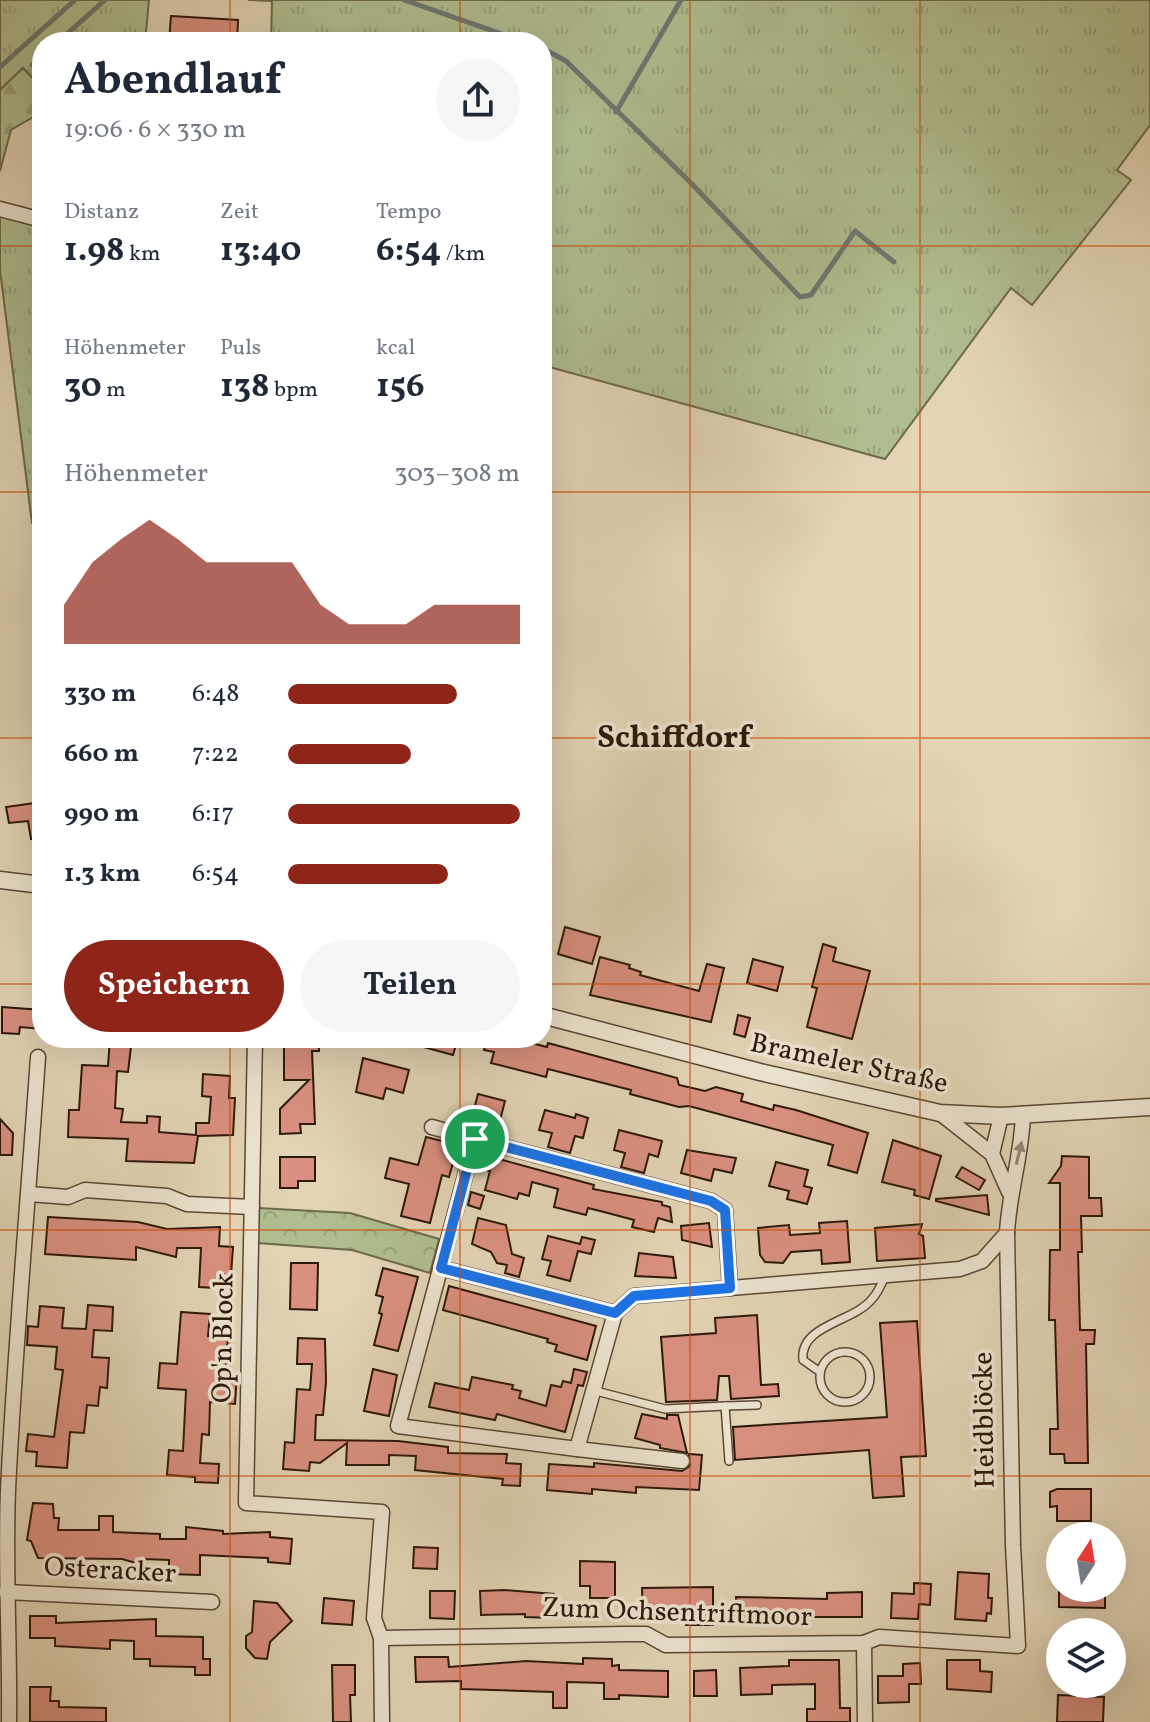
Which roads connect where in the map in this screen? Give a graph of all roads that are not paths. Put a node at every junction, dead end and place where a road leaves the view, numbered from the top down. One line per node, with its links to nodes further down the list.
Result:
1 (0, 209): 2 (street)
2 (32, 217)
3 (0, 880): 4 (street)
4 (32, 884)
5 (552, 1018): 9 (street, Brameler Straße)
6 (255, 1048): 17 (street, Op'n Block)
7 (38, 1057): 16 (street, Osteracker)
8 (1150, 1107): 10 (street, Brameler Straße)
9 (940, 1113): 11 (street, Brameler Straße); 14 (street, Heidblöcke)
10 (1023, 1114): 11 (street, Brameler Straße); 15 (street, Heidblöcke, one-way to 10)
11 (1001, 1116): 14 (street)
12 (432, 1127): 13 (street)
13 (475, 1139): 19 (street); 21 (street)
14 (992, 1154): 15 (street, Heidblöcke)
15 (1009, 1192): 18 (street, Heidblöcke)
16 (29, 1194): 17 (street); 30 (street, Osteracker)
17 (252, 1207): 33 (street, Op'n Block)
18 (1007, 1233): 20 (street); 35 (street, Heidblöcke)
19 (441, 1268): 22 (street); 27 (street)
20 (886, 1275): 21 (street); 23 (lane)
21 (730, 1288): 22 (street)
22 (615, 1313): 24 (street)
23 (820, 1372): 23 (lane)
24 (596, 1391): 26 (lane); 27 (street)
25 (757, 1405): 26 (lane)
26 (725, 1406): 29 (lane)
27 (577, 1449): 28 (street)
28 (682, 1461)
29 (729, 1461)
30 (4, 1489): 31 (street, Osteracker)
31 (6, 1592): 32 (street, Osteracker); 36 (street, Osteracker)
32 (212, 1602)
33 (381, 1638): 34 (street, Zum Ochsentriftmoor); 37 (street)
34 (864, 1643): 35 (street, Zum Ochsentriftmoor); 38 (street)
35 (1018, 1646)
36 (9, 1722)
37 (382, 1722)
38 (865, 1722)

